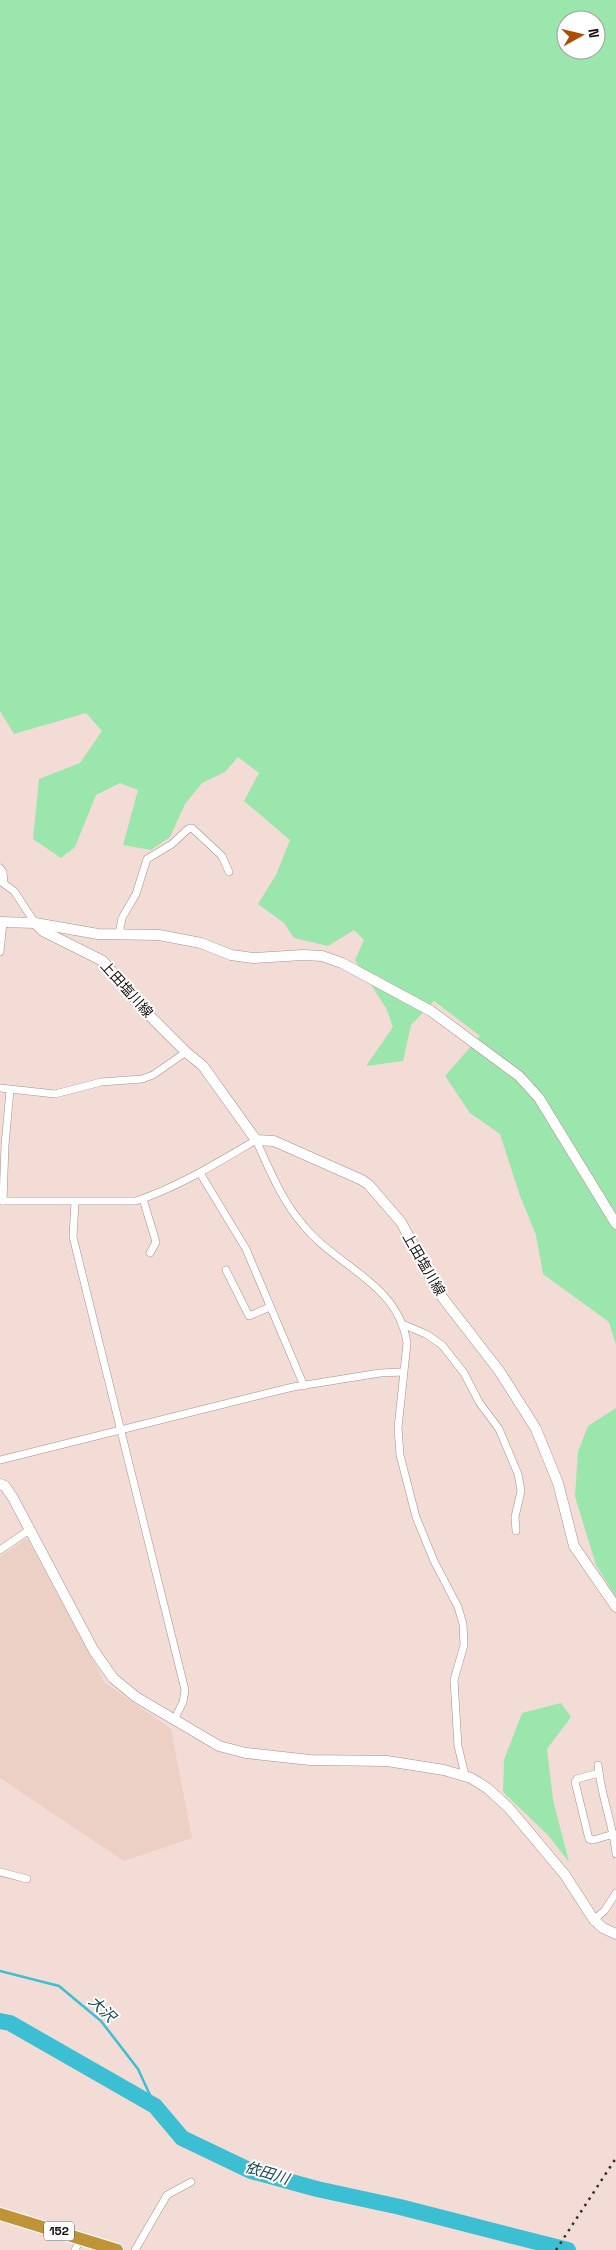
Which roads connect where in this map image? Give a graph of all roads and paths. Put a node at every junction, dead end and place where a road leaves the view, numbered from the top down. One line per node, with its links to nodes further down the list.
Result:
1 (0, 868): 3 (street)
2 (229, 872): 6 (street)
3 (2, 882): 5 (street)
4 (2, 922): 5 (main road); 7 (street)
5 (34, 923): 6 (main road); 8 (main road, 上田塩川線)
6 (119, 934): 16 (main road)
7 (0, 952)
8 (186, 1052): 10 (street); 11 (main road, 上田塩川線)
9 (0, 1088): 10 (street)
10 (10, 1090): 14 (street)
11 (256, 1140): 12 (street); 20 (street); 29 (main road, 上田塩川線)
12 (200, 1172): 13 (street); 19 (street)
13 (143, 1199): 15 (street); 17 (street)
14 (1, 1201): 15 (street)
15 (75, 1202): 23 (street)
16 (616, 1224)
17 (150, 1253)
18 (226, 1270): 19 (street)
19 (270, 1307): 22 (street)
20 (402, 1324): 21 (street); 27 (street)
21 (403, 1372): 22 (street); 31 (street)
22 (304, 1386): 23 (street)
23 (122, 1429): 24 (street); 30 (street)
24 (0, 1460)
25 (0, 1484): 26 (main road)
26 (29, 1530): 28 (street); 30 (main road)
27 (516, 1531)
28 (0, 1550)
29 (616, 1608)
30 (174, 1720): 31 (main road)
31 (465, 1775): 37 (main road)
32 (614, 1834): 32 (street); 33 (street)
33 (616, 1854)
34 (0, 1872): 35 (street)
35 (27, 1880)
36 (616, 1893): 37 (street)
37 (594, 1920): 38 (main road)
38 (616, 1934)
39 (191, 2182): 44 (street)
40 (0, 2214): 41 (highway, 152)
41 (81, 2238): 42 (street); 43 (highway, 152)
42 (75, 2250)
43 (117, 2250)
44 (135, 2250)

